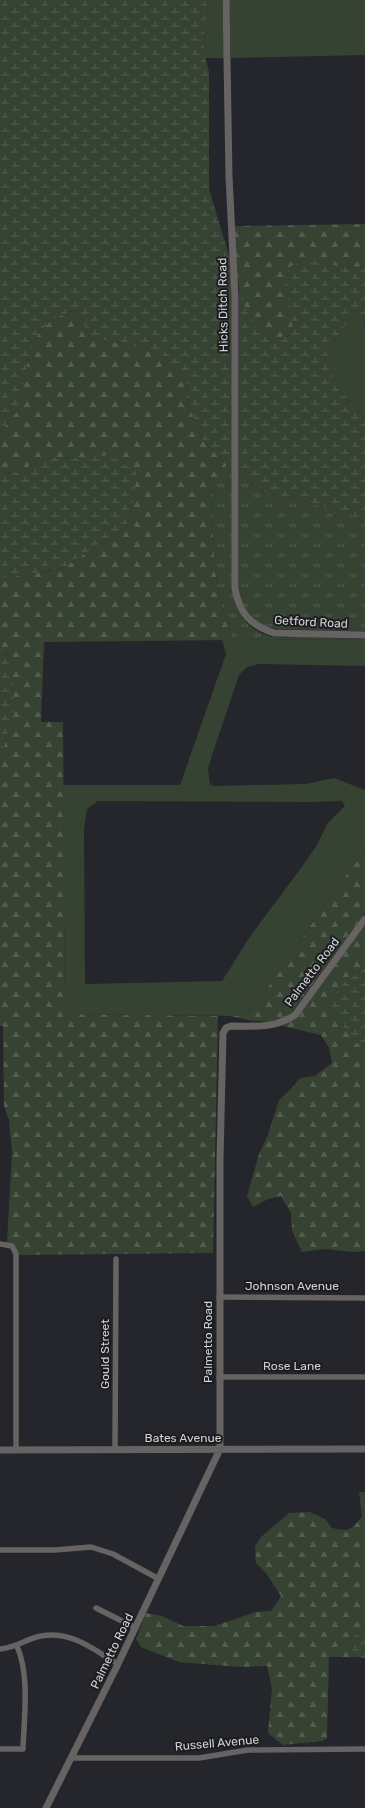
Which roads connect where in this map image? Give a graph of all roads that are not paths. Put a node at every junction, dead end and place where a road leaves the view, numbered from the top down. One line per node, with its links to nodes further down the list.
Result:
1 (226, 0): 2 (street, Hicks Ditch Road)
2 (240, 608): 3 (street, Getford Road)
3 (365, 635)
4 (365, 919): 7 (street, Palmetto Road)
5 (0, 1244): 15 (street)
6 (116, 1259): 11 (street, Gould Street)
7 (219, 1297): 8 (street, Johnson Avenue); 9 (street, Palmetto Road)
8 (365, 1298)
9 (219, 1377): 10 (street, Rose Lane); 12 (street, Palmetto Road)
10 (365, 1377)
11 (115, 1449): 12 (street, Bates Avenue); 15 (street, Bates Avenue)
12 (220, 1449): 13 (street, Bates Avenue); 17 (street, Palmetto Road)
13 (365, 1449)
14 (0, 1450): 15 (street, Bates Avenue)
15 (16, 1450)
16 (0, 1550): 17 (street)
17 (159, 1579): 19 (street, Palmetto Road)
18 (96, 1608): 19 (street)
19 (136, 1628): 22 (street, Palmetto Road)
20 (17, 1646): 21 (street); 22 (street); 23 (street)
21 (0, 1649)
22 (118, 1664): 25 (street, Palmetto Road)
23 (0, 1749)
24 (365, 1749): 25 (street, Russell Avenue)
25 (71, 1758): 26 (street, Palmetto Road)
26 (46, 1808)

